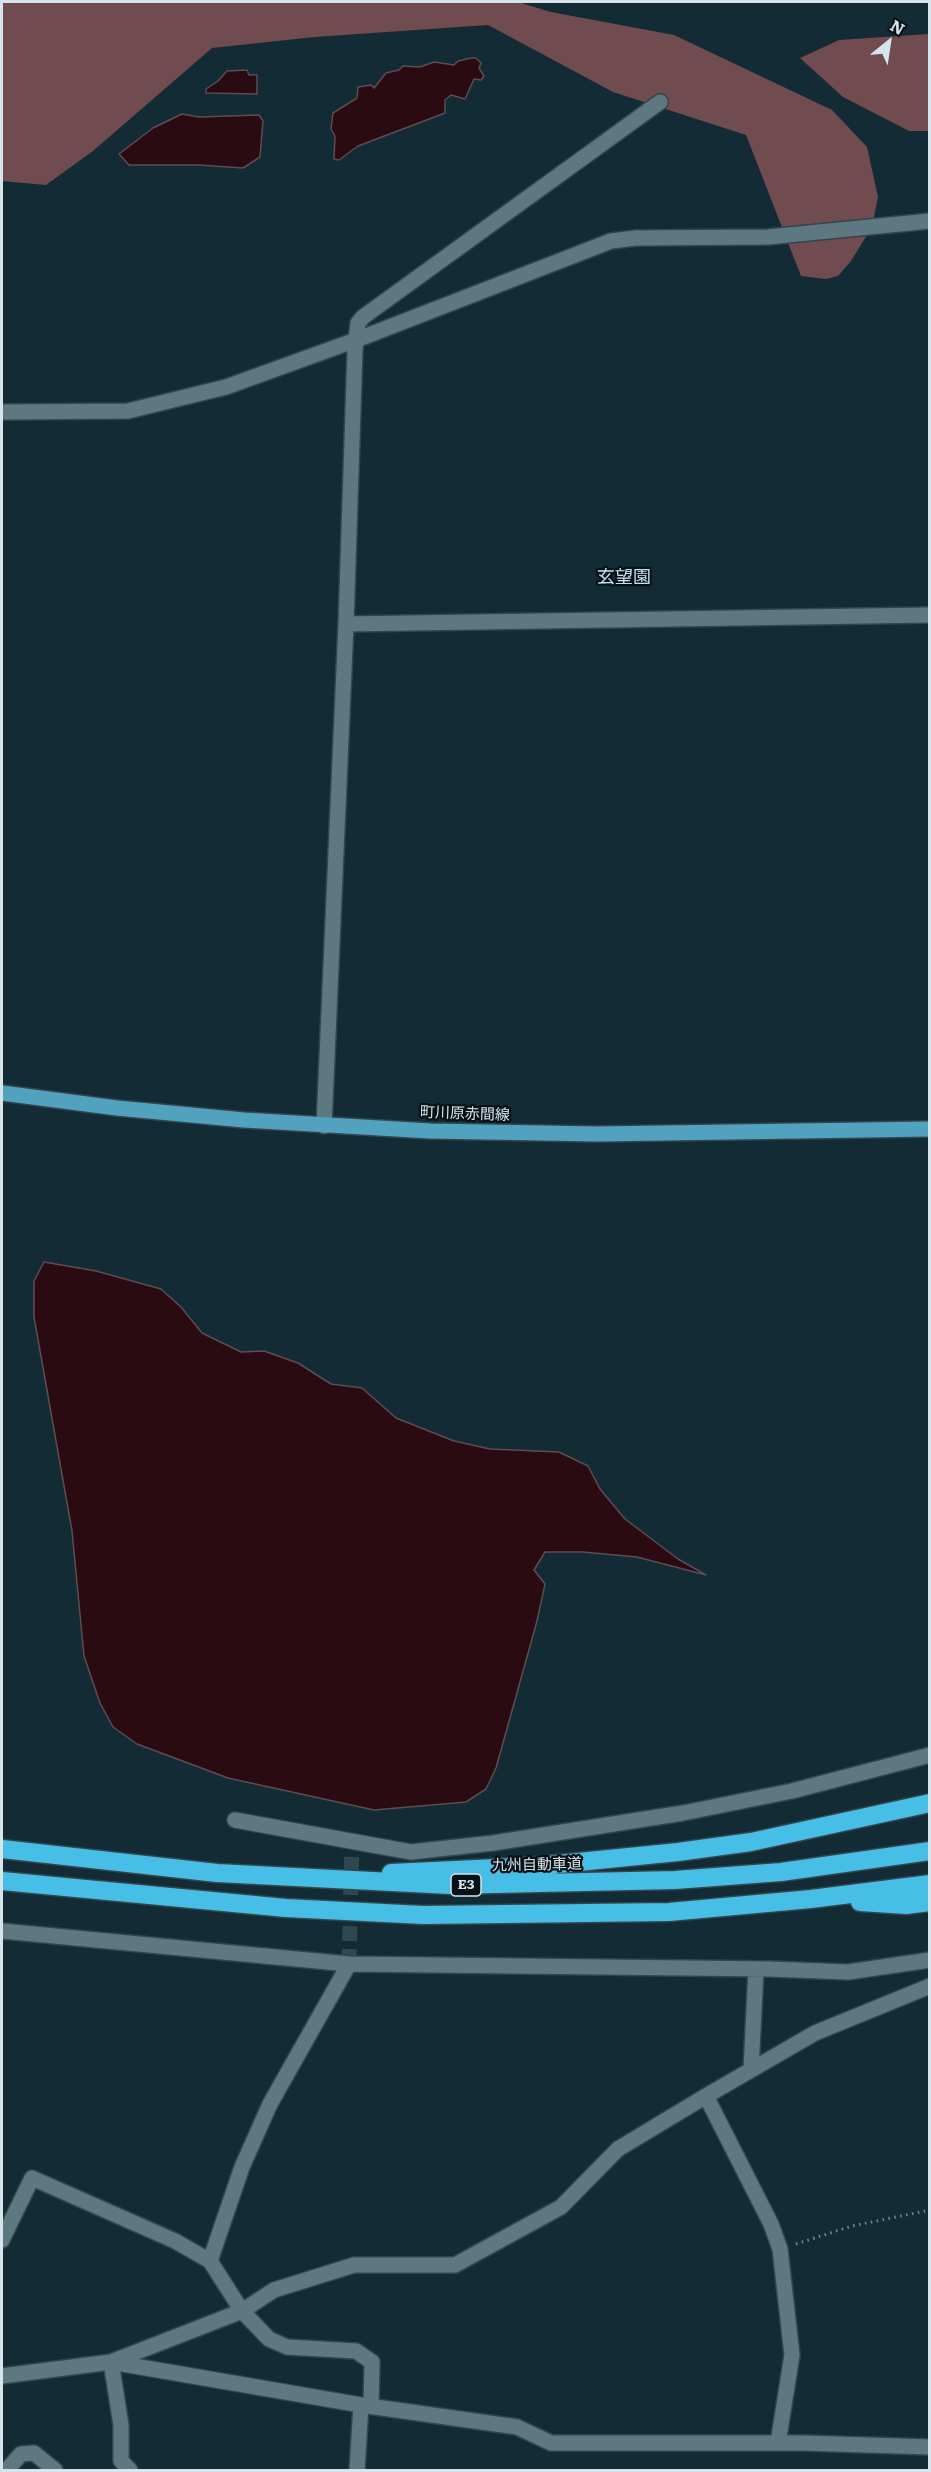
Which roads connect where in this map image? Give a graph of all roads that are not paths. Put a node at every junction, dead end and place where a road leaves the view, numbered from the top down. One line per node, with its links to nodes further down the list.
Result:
1 (660, 102): 3 (street)
2 (930, 221): 3 (street)
3 (356, 340): 4 (street); 6 (street)
4 (2, 412)
5 (930, 615): 6 (street)
6 (346, 624): 8 (street)
7 (2, 1094): 8 (main road, 町川原赤間線)
8 (324, 1126): 9 (main road, 町川原赤間線)
9 (930, 1129)
10 (930, 1755): 12 (street)
11 (930, 1803): 15 (highway)
12 (235, 1820)
13 (2, 1849): 15 (highway, 九州自動車道 / E3)
14 (930, 1851): 15 (highway, 九州自動車道 / E3)
15 (294, 1878)
16 (2, 1881): 18 (highway, E3)
17 (930, 1884): 18 (highway, E3)
18 (811, 1899): 19 (highway)
19 (930, 1902)
20 (2, 1931): 22 (street)
21 (930, 1960): 23 (street)
22 (348, 1964): 23 (street); 28 (street)
23 (756, 1968): 25 (street)
24 (930, 1986): 25 (street)
25 (751, 2070): 26 (street)
26 (706, 2096): 29 (street); 33 (street)
27 (2, 2240): 28 (street)
28 (210, 2261): 29 (street)
29 (243, 2311): 30 (street); 32 (street)
30 (111, 2362): 31 (street); 32 (street); 37 (street)
31 (2, 2376)
32 (366, 2406): 33 (street); 38 (street)
33 (778, 2443): 34 (street)
34 (930, 2447)
35 (7, 2470): 36 (street)
36 (56, 2470)
37 (130, 2470)
38 (357, 2470)

